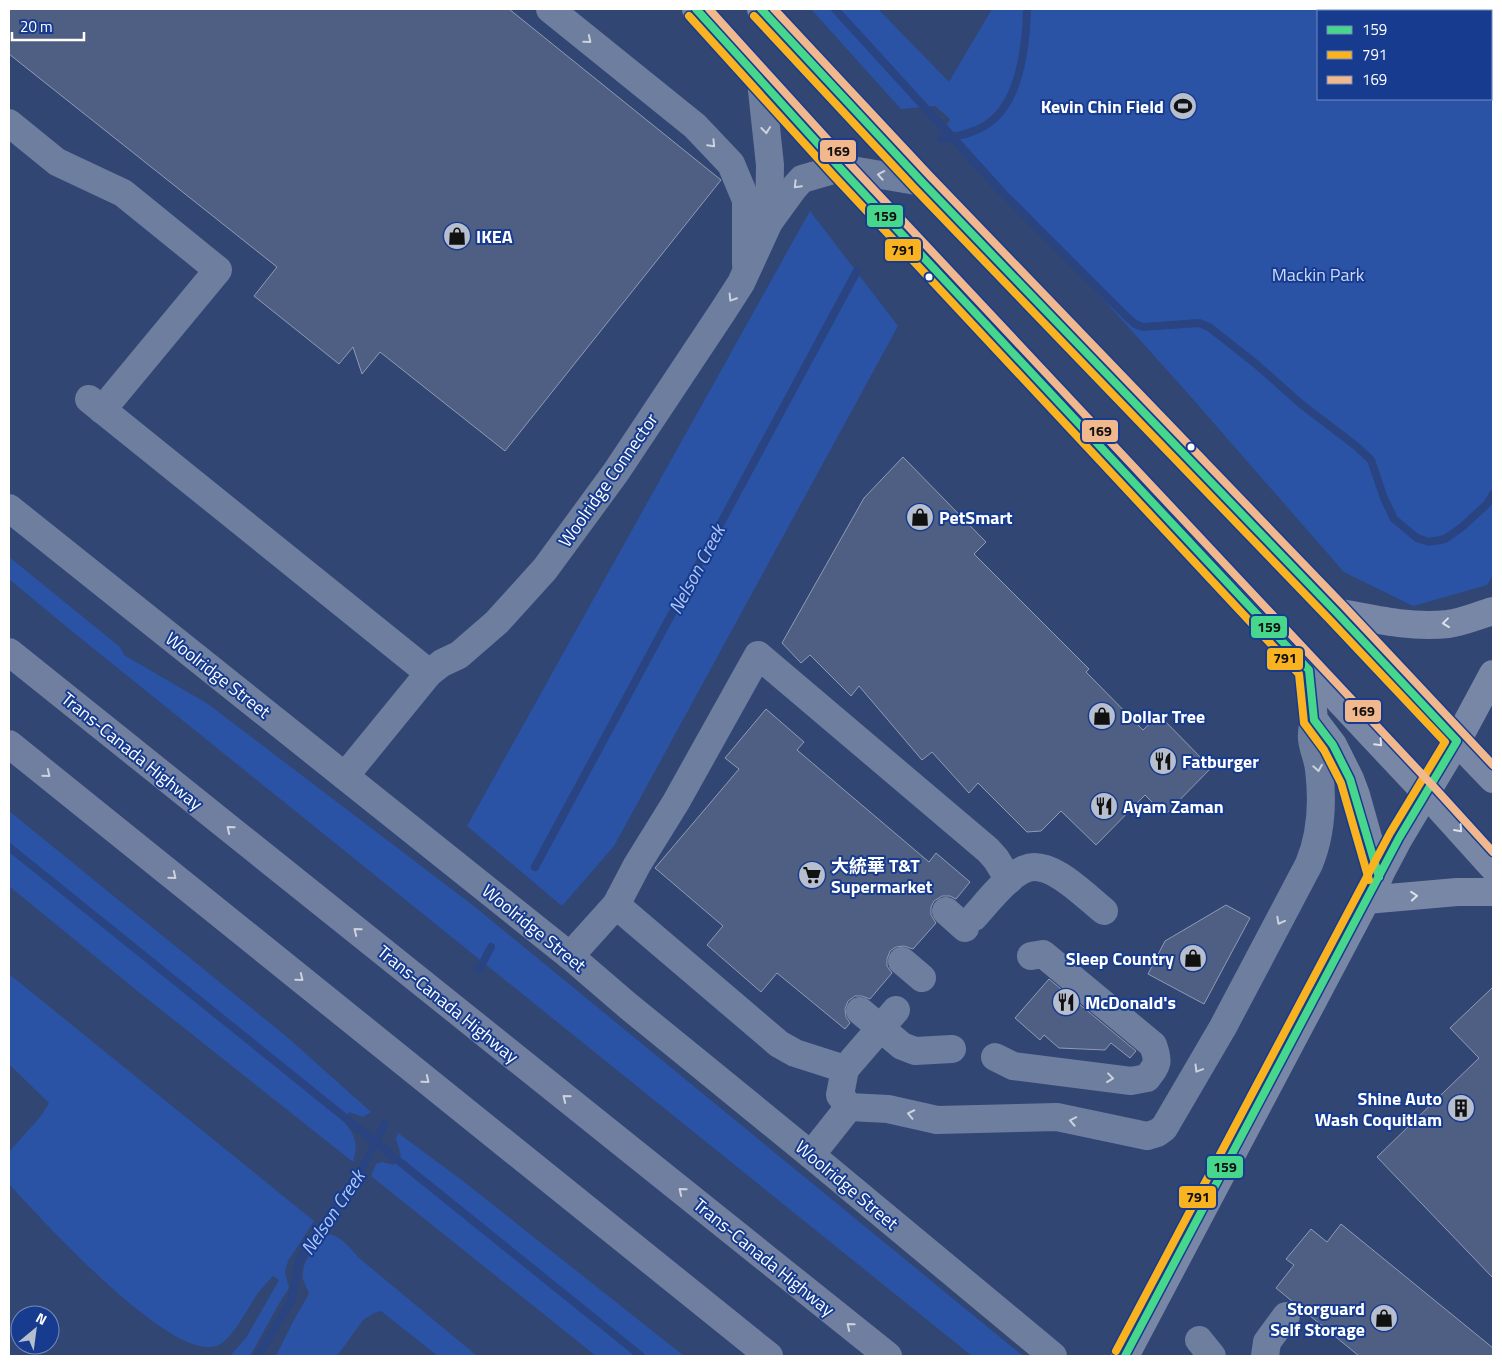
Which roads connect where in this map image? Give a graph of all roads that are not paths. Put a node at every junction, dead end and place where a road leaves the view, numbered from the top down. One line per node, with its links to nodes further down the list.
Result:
1 (550, 9): 9 (street, one-way to 9)
2 (696, 9): 4 (main road)
3 (761, 9): 7 (main road)
4 (761, 81): 6 (main road); 8 (street, one-way to 8)
5 (9, 123): 16 (street)
6 (840, 168): 7 (street, one-way to 6); 8 (street, Woolridge Connector, one-way to 8); 15 (main road)
7 (922, 182): 12 (main road)
8 (768, 222): 9 (street, Woolridge Connector)
9 (746, 272): 16 (street, Woolridge Connector, one-way to 16)
10 (9, 508): 22 (street, Woolridge Street)
11 (1493, 611): 12 (main road, one-way to 12)
12 (1336, 612): 20 (main road)
13 (9, 646): 18 (highway)
14 (9, 652): 18 (highway, Trans-Canada Highway)
15 (1309, 670): 19 (main road); 24 (main road, one-way to 24)
16 (429, 673): 22 (street, Woolridge Connector)
17 (1493, 674): 20 (main road)
18 (45, 681): 42 (highway, Trans-Canada Highway, one-way to 18)
19 (1314, 720): 26 (main road); 38 (street, one-way to 38)
20 (1457, 741): 23 (main road); 24 (main road)
21 (9, 744): 41 (highway, one-way to 41)
22 (345, 776): 33 (street, Woolridge Street)
23 (1493, 779)
24 (1426, 793): 25 (main road, one-way to 25); 26 (main road)
25 (1493, 867)
26 (1379, 877): 29 (main road)
27 (1009, 880): 30 (street); 31 (street); 32 (street)
28 (1493, 892): 29 (main road, one-way to 28)
29 (1366, 900): 44 (main road)
30 (616, 905): 33 (street); 37 (street)
31 (1104, 911)
32 (962, 919)
33 (570, 956): 39 (street, Woolridge Street)
34 (1031, 956): 36 (street, one-way to 34)
35 (952, 1049): 37 (street)
36 (1088, 1062)
37 (845, 1069): 38 (street)
38 (849, 1107): 39 (street)
39 (811, 1155): 43 (street, Woolridge Street)
40 (1286, 1316): 45 (street)
41 (769, 1356)
42 (888, 1356)
43 (1053, 1356)
44 (1125, 1356)
45 (1266, 1356)

